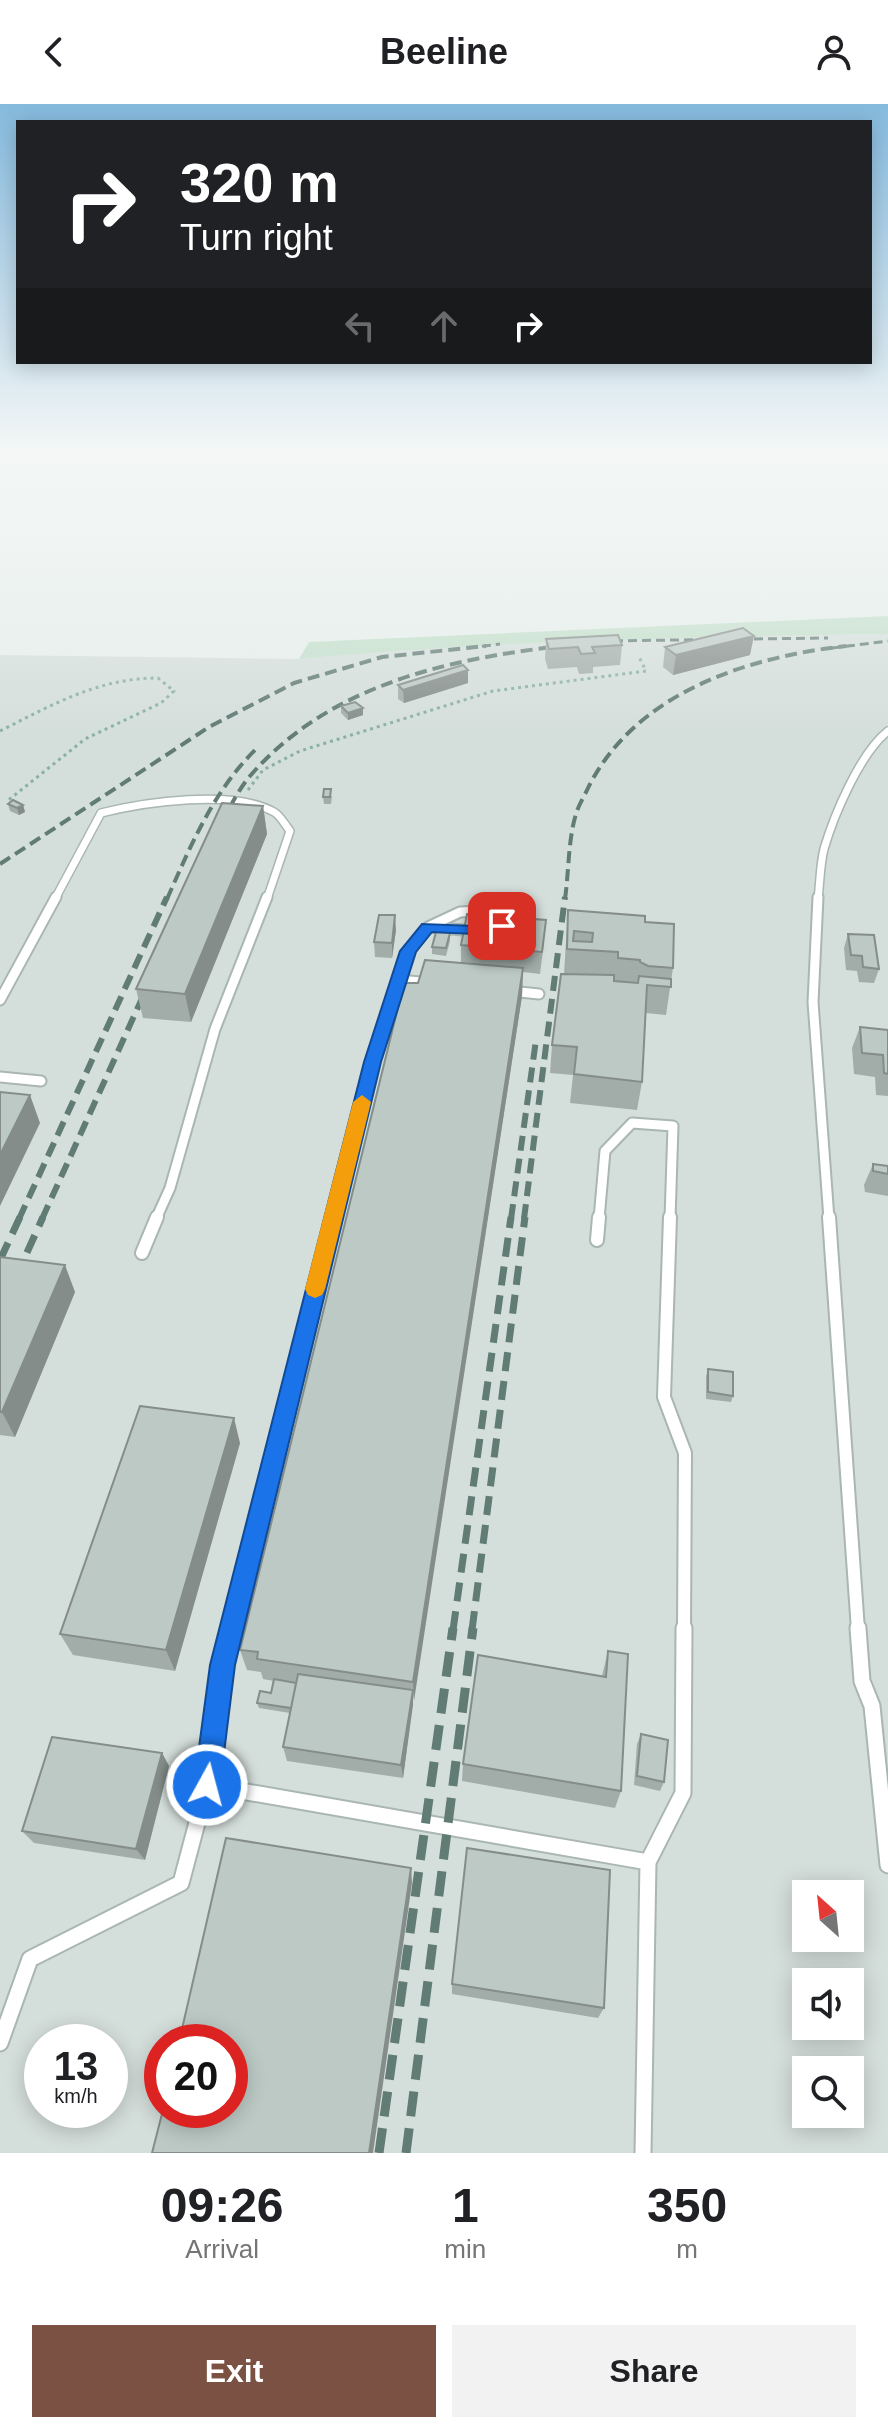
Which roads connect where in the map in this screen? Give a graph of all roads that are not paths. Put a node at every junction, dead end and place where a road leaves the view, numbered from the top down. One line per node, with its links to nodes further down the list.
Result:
1 (888, 731): 14 (lane)
2 (428, 927): 2 (lane); 3 (lane)
3 (400, 980): 4 (lane); 12 (lane)
4 (446, 985)
5 (493, 989): 6 (lane)
6 (539, 994)
7 (0, 1000): 11 (lane)
8 (0, 1077): 9 (lane)
9 (41, 1081)
10 (597, 1240): 13 (lane)
11 (142, 1253)
12 (207, 1785): 13 (lane); 15 (lane)
13 (648, 1862): 16 (lane)
14 (888, 1865)
15 (0, 2043)
16 (643, 2153)

